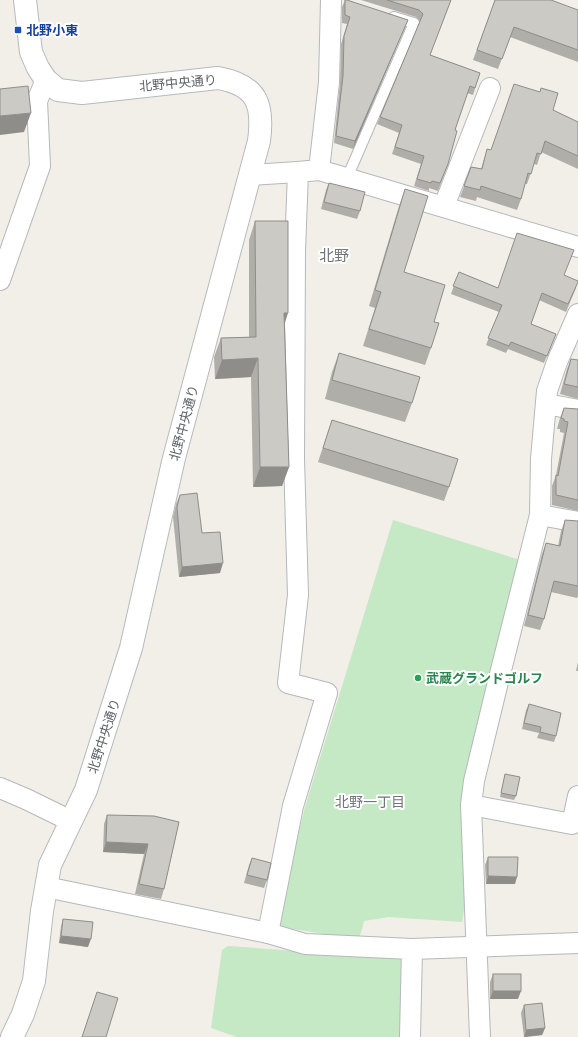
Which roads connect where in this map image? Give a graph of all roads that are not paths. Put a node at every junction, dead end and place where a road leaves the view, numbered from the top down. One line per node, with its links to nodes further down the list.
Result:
1 (25, 0): 4 (street, 北野中央通り)
2 (331, 0): 6 (street)
3 (386, 14): 9 (lane)
4 (46, 80): 8 (street, 北野中央通り); 12 (street)
5 (490, 88): 10 (street)
6 (319, 170): 7 (street); 9 (street)
7 (298, 172): 8 (street); 24 (street)
8 (250, 174): 21 (street, 北野中央通り)
9 (347, 178): 10 (street)
10 (444, 206): 11 (street)
11 (578, 247)
12 (0, 280)
13 (578, 314): 14 (street)
14 (546, 404): 15 (street); 16 (street)
15 (578, 410)
16 (540, 515): 17 (street); 20 (street)
17 (578, 522)
18 (0, 788): 21 (street)
19 (578, 796): 22 (street)
20 (470, 805): 22 (street); 26 (street)
21 (71, 821): 23 (street, 北野中央通り)
22 (575, 824)
23 (46, 887): 24 (street); 28 (street, 北野中央通り)
24 (268, 933): 27 (street)
25 (578, 943): 26 (street)
26 (477, 946): 27 (street); 30 (street)
27 (412, 949): 29 (street)
28 (12, 1037)
29 (410, 1037)
30 (480, 1037)

